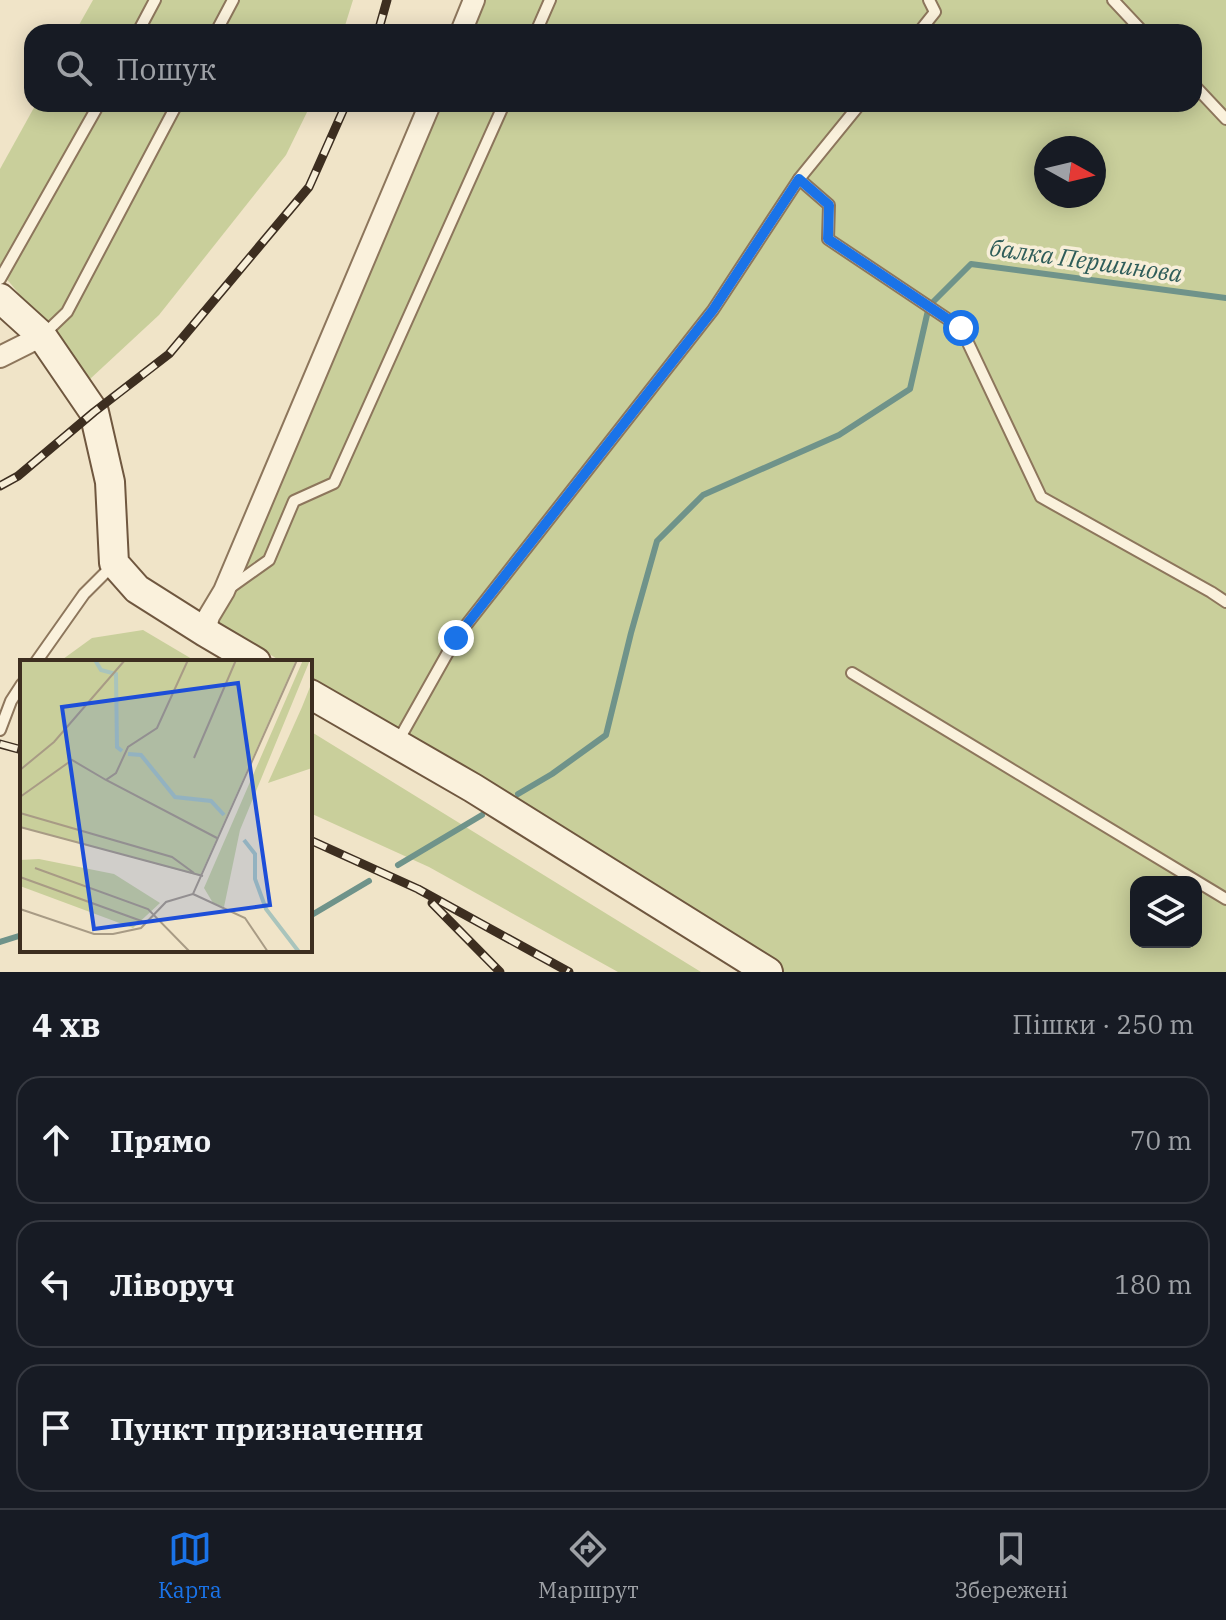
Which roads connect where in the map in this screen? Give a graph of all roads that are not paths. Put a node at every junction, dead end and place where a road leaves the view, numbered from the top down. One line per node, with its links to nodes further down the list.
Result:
1 (155, 0): 7 (lane)
2 (233, 0): 8 (lane)
3 (474, 0): 9 (street)
4 (550, 0): 10 (lane)
5 (929, 0): 11 (lane)
6 (1113, 0): 12 (lane)
7 (142, 24)
8 (220, 24)
9 (464, 24)
10 (540, 24)
11 (925, 24)
12 (1136, 24)
13 (1202, 94): 19 (lane)
14 (94, 112): 21 (lane)
15 (173, 112): 23 (lane)
16 (427, 112): 26 (street)
17 (500, 112): 26 (lane)
18 (853, 112): 20 (lane)
19 (1226, 119)
20 (799, 179): 27 (lane); 35 (lane)
21 (0, 279)
22 (0, 298): 23 (main road)
23 (42, 336): 24 (street); 25 (main road)
24 (0, 357)
25 (114, 563): 28 (main road); 29 (lane)
26 (224, 591): 28 (street)
27 (1226, 602)
28 (205, 632): 30 (main road)
29 (37, 660)
30 (253, 660)
31 (852, 673): 36 (lane)
32 (20, 687): 34 (lane)
33 (312, 695): 35 (main road)
34 (0, 730)
35 (399, 745): 37 (main road)
36 (1226, 899)
37 (768, 972)

